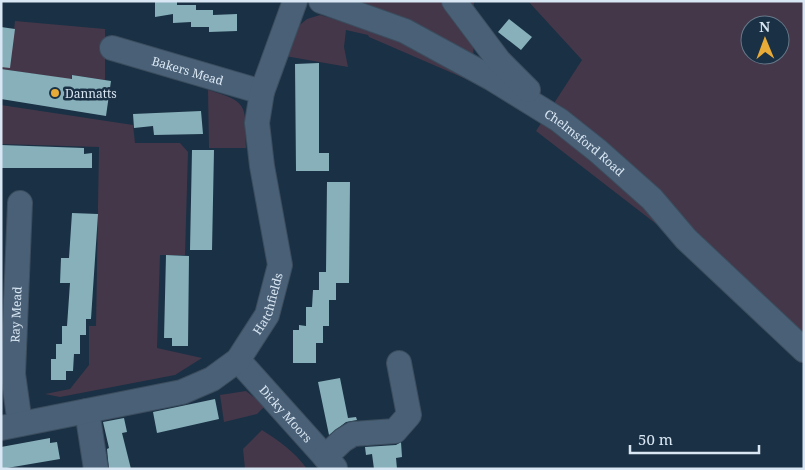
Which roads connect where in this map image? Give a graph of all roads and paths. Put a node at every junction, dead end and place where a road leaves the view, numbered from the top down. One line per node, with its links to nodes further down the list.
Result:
1 (295, 1): 5 (street, Hatchfields)
2 (321, 1): 6 (street, Chelmsford Road)
3 (454, 1): 6 (street)
4 (112, 48): 5 (street, Bakers Mead)
5 (262, 92): 9 (street, Hatchfields)
6 (559, 120): 8 (street, Chelmsford Road)
7 (16, 202): 12 (street, Ray Mead)
8 (804, 350)
9 (238, 360): 11 (street, Hatchfields); 13 (street, Dicky Moors)
10 (399, 363): 13 (street)
11 (87, 412): 12 (street, Hatchfields); 14 (street)
12 (11, 426)
13 (331, 463)
14 (96, 469)

